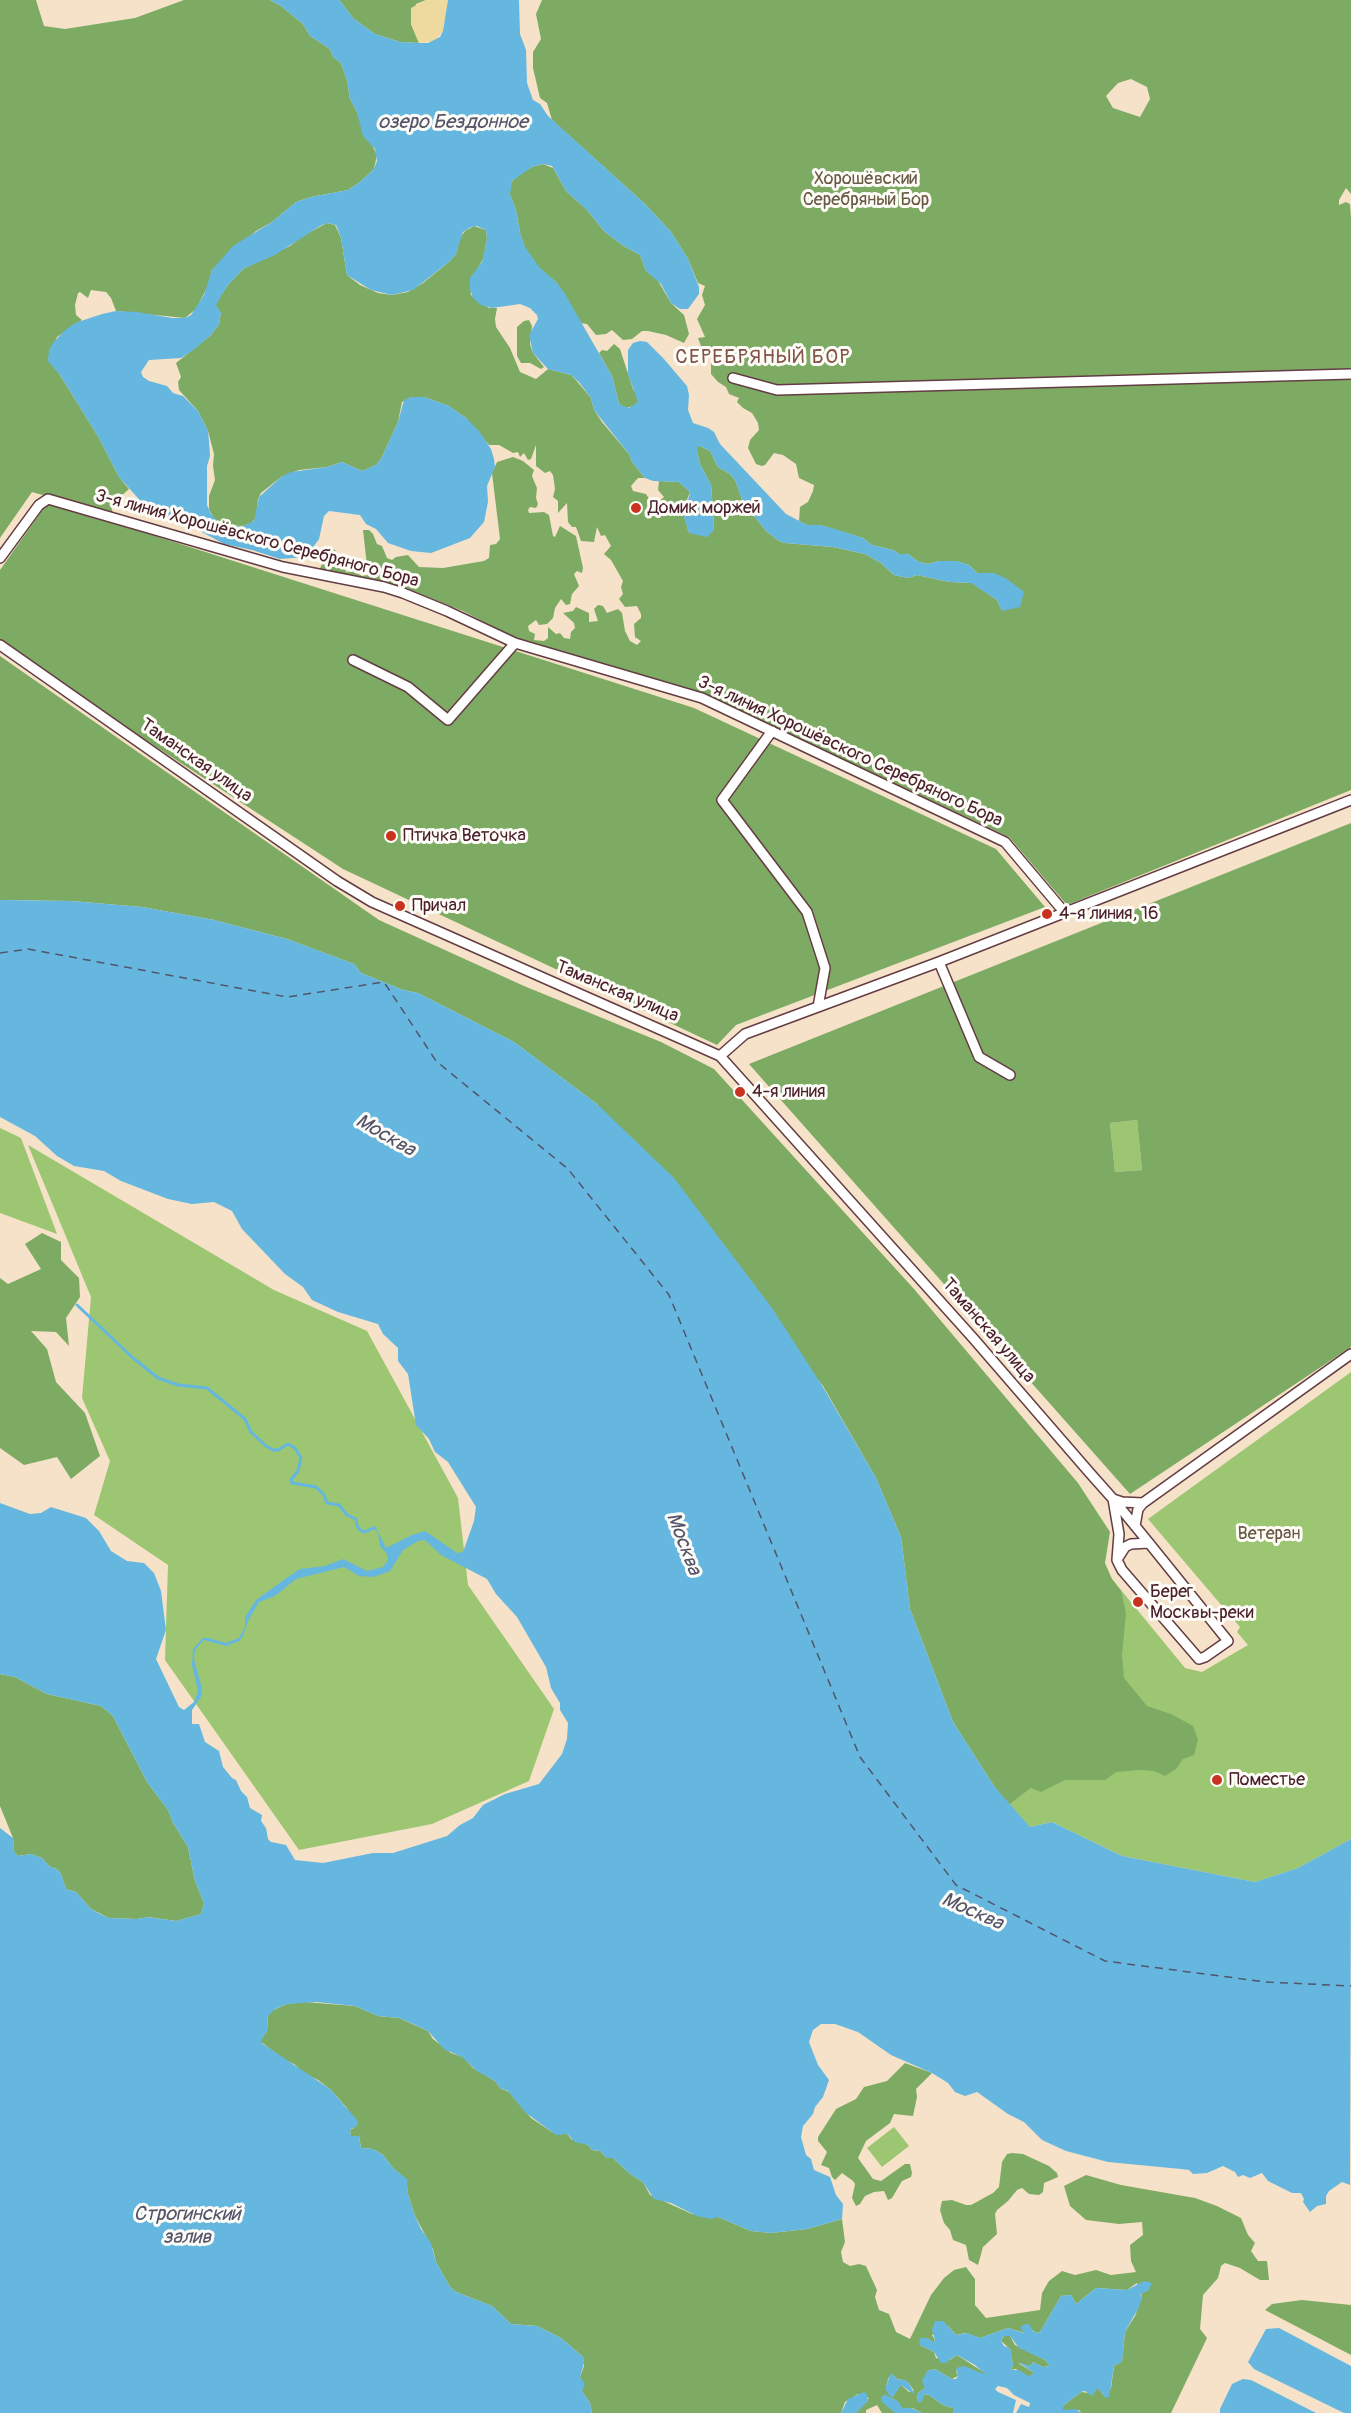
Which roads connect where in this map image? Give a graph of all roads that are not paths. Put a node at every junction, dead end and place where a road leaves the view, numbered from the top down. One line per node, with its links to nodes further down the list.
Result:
1 (1351, 374): 2 (street)
2 (733, 378)
3 (0, 558): 4 (street, 3-я линия Хорошёвского Серебряного Бора)
4 (515, 643): 6 (street); 7 (street, 3-я линия Хорошёвского Серебряного Бора)
5 (0, 645): 12 (street, Таманская улица)
6 (353, 660)
7 (772, 731): 9 (street, 3-я линия Хорошёвского Серебряного Бора); 11 (street)
8 (1351, 800): 9 (street)
9 (1065, 913): 10 (street)
10 (939, 962): 11 (street); 13 (street)
11 (818, 1007): 12 (street)
12 (720, 1056): 15 (street, Таманская улица)
13 (1010, 1075)
14 (1351, 1354): 16 (street)
15 (1113, 1499): 16 (street); 17 (street, Таманская улица); 19 (street)
16 (1143, 1503): 17 (street)
17 (1135, 1526): 18 (street, Таманская улица)
18 (1149, 1543): 19 (street); 19 (street, Таманская улица)
19 (1118, 1560)

